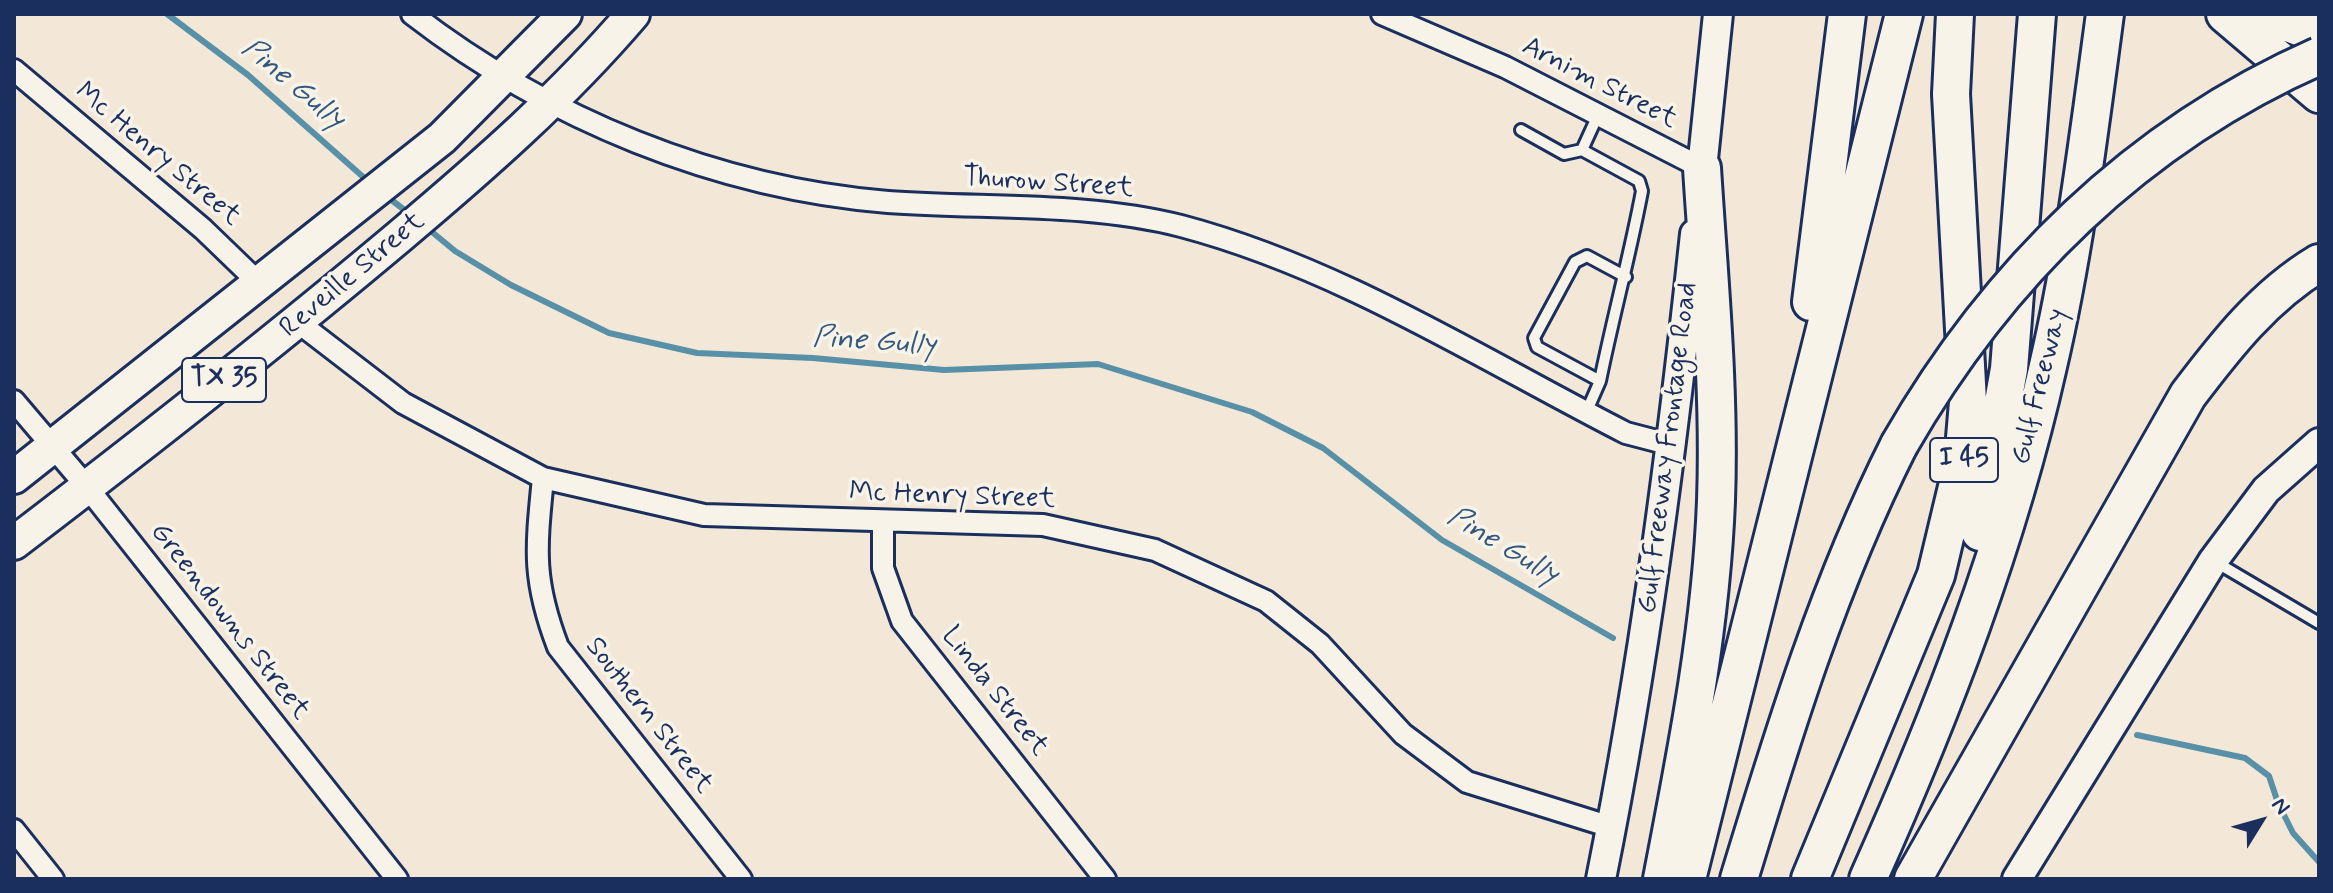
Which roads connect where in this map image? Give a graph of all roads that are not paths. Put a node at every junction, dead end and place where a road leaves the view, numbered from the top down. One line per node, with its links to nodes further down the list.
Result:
1 (565, 14): 16 (main road, Reveille Street / TX 35)
2 (633, 14): 18 (main road, Reveille Street / TX 35)
3 (1382, 14): 19 (street, Arnim Street)
4 (1718, 14): 22 (main road, Gulf Freeway Frontage Road)
5 (1904, 14): 33 (highway)
6 (1955, 14): 51 (highway, Gulf Freeway / I 45)
7 (2037, 14): 52 (highway)
8 (2105, 14): 52 (highway, Gulf Freeway / I 45)
9 (2225, 14): 17 (highway)
10 (2265, 14): 13 (highway)
11 (425, 18): 16 (street, Thurow Street)
12 (1846, 29): 33 (highway)
13 (2319, 35)
14 (2319, 56): 50 (highway, bridge)
15 (14, 70): 25 (street, Mc Henry Street)
16 (506, 77): 18 (street, Thurow Street); 25 (main road, Reveille Street / TX 35)
17 (2319, 94)
18 (554, 103): 26 (main road, Reveille Street / TX 35); 29 (street, Thurow Street)
19 (1598, 115): 21 (lane); 22 (street, Arnim Street)
20 (1521, 130): 21 (lane)
21 (1582, 150): 24 (lane)
22 (1702, 168): 31 (main road, Gulf Freeway Frontage Road); 48 (highway)
23 (2316, 265): 53 (highway)
24 (1626, 277): 27 (lane); 27 (lane)
25 (260, 284): 32 (main road, Reveille Street / TX 35)
26 (299, 323): 35 (street, Mc Henry Street); 36 (main road, Reveille Street / TX 35)
27 (1600, 381): 29 (lane)
28 (14, 401): 32 (street, Greendowns Street)
29 (1586, 413): 31 (street, Thurow Street)
30 (2319, 443): 39 (main road)
31 (1672, 445): 41 (main road, Gulf Freeway Frontage Road)
32 (53, 446): 34 (main road, Reveille Street / TX 35); 36 (street, Greendowns Street)
33 (1789, 460): 49 (highway)
34 (14, 477)
35 (543, 478): 37 (street, Mc Henry Street); 45 (street, Southern Street)
36 (87, 487): 38 (main road, Reveille Street / TX 35); 44 (street, Greendowns Street)
37 (883, 521): 41 (street, Mc Henry Street); 46 (street, Linda Street)
38 (14, 543)
39 (2213, 561): 40 (lane); 54 (main road)
40 (2319, 623)
41 (1611, 827): 47 (main road, Gulf Freeway Frontage Road)
42 (14, 830): 43 (street)
43 (53, 879)
44 (397, 879)
45 (741, 879)
46 (1105, 879)
47 (1601, 879)
48 (1662, 879)
49 (1687, 879)
50 (1739, 879)
51 (1810, 879)
52 (1867, 879)
53 (1913, 879)
54 (2017, 879)

